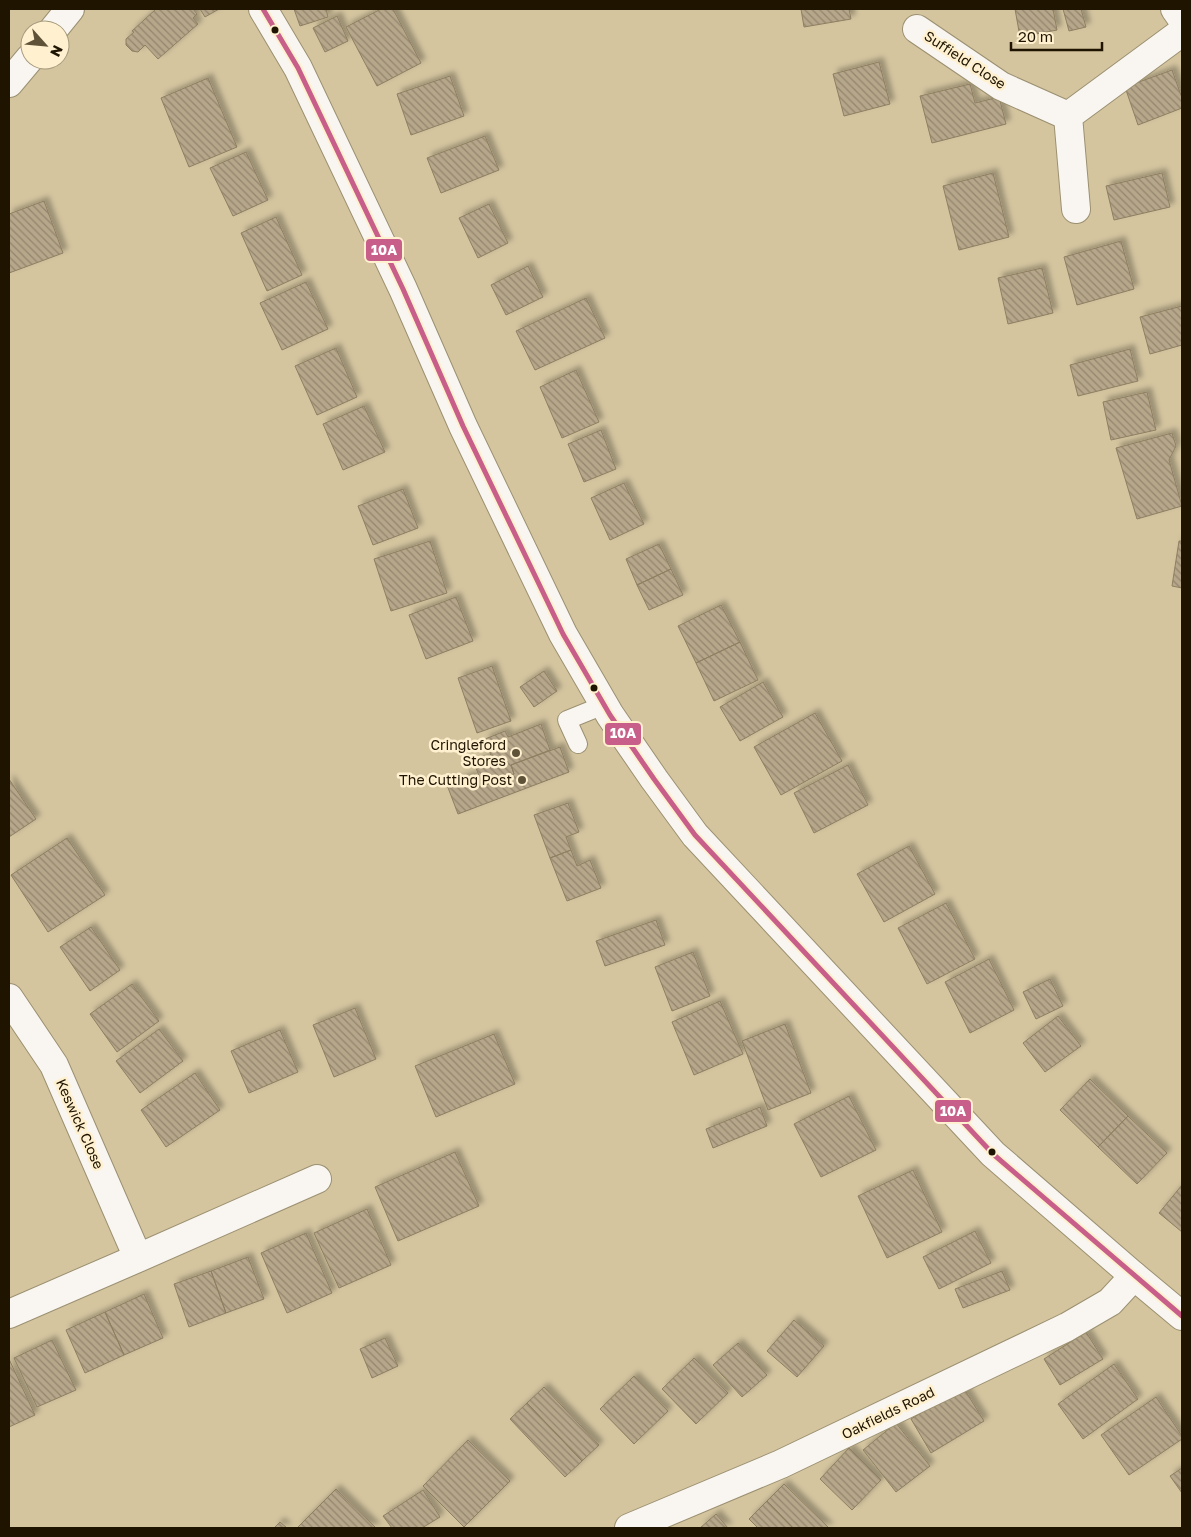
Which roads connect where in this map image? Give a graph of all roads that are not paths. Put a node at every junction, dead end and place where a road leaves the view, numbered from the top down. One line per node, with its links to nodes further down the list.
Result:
1 (70, 9): 5 (street)
2 (263, 9): 12 (street)
3 (1175, 9): 4 (street)
4 (1182, 19)
5 (61, 20)
6 (917, 29): 10 (street, Suffield Close)
7 (1182, 32): 10 (street)
8 (20, 70): 9 (street)
9 (9, 83)
10 (1068, 116): 11 (street)
11 (1076, 209)
12 (604, 705): 13 (lane); 17 (street)
13 (578, 744)
14 (9, 998): 16 (street, Keswick Close)
15 (317, 1179): 16 (street)
16 (138, 1258): 18 (street)
17 (1134, 1276): 19 (street); 20 (street, Oakfields Road)
18 (9, 1314)
19 (1182, 1316)
20 (629, 1528)

